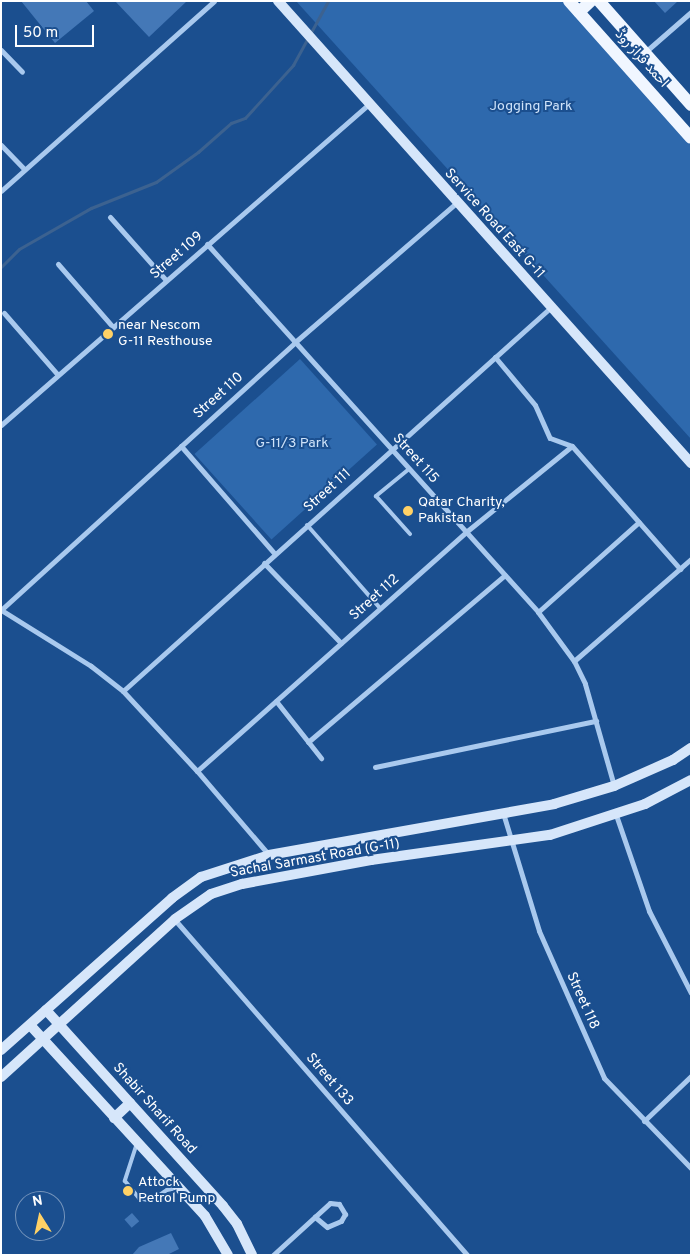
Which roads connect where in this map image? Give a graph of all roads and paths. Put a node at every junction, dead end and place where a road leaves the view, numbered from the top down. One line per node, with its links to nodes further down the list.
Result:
1 (214, 1): 15 (street)
2 (568, 1): 6 (main road, احمد فراز روڈ)
3 (591, 1): 6 (main road)
4 (599, 1): 9 (main road, احمد فراز روڈ)
5 (281, 4): 11 (main road, Service Road East G-11)
6 (579, 12): 13 (main road, احمد فراز روڈ)
7 (691, 12): 9 (street)
8 (1, 50): 10 (street)
9 (644, 53): 12 (main road, احمد فراز روڈ)
10 (22, 72)
11 (369, 104): 17 (main road, Service Road East G-11); 19 (street, Street 109)
12 (691, 104)
13 (691, 138)
14 (1, 145): 15 (street)
15 (24, 169): 16 (street)
16 (1, 191)
17 (456, 203): 22 (main road, Service Road East G-11); 25 (street, Street 110)
18 (110, 217): 21 (street)
19 (207, 244): 21 (street, Street 109); 25 (street, Street 115)
20 (58, 264): 24 (street)
21 (166, 280): 24 (street, Street 109)
22 (550, 308): 26 (street, Street 111); 32 (main road, Service Road East G-11)
23 (4, 313): 27 (street)
24 (113, 328): 27 (street, Street 109)
25 (294, 343): 29 (street, Street 110); 31 (street, Street 115)
26 (495, 357): 30 (street); 31 (street, Street 111)
27 (58, 375): 28 (street, Street 109)
28 (1, 425)
29 (180, 446): 38 (street); 44 (street, Street 110)
30 (572, 446): 34 (street); 36 (street, Street 112)
31 (391, 449): 33 (street, Street 115); 35 (street, Street 111)
32 (691, 463)
33 (409, 469): 36 (street, Street 115); 37 (lane)
34 (639, 522): 41 (street); 45 (street)
35 (307, 525): 38 (street, Street 111); 43 (lane)
36 (466, 532): 42 (street, Street 115); 43 (street, Street 112)
37 (410, 534)
38 (275, 554): 40 (street, Street 111)
39 (691, 559): 41 (street)
40 (264, 563): 46 (street); 48 (street, Street 111)
41 (680, 569): 47 (street)
42 (505, 575): 45 (street, Street 115); 51 (street)
43 (380, 608): 46 (street, Street 112)
44 (1, 610): 48 (street)
45 (538, 612): 47 (street, Street 115)
46 (340, 643): 49 (street, Street 112)
47 (574, 661): 50 (street, Street 115)
48 (122, 691): 55 (street)
49 (276, 701): 51 (street); 55 (street, Street 112)
50 (596, 721): 54 (street); 57 (street, Street 115)
51 (308, 742): 53 (street)
52 (691, 748): 57 (main road, Sachal Sarmast Road (G-11))
53 (321, 758)
54 (375, 767)
55 (197, 771): 61 (street)
56 (691, 780): 59 (main road, Sachal Sarmast Road (G-11))
57 (614, 786): 58 (main road, Sachal Sarmast Road (G-11))
58 (503, 812): 60 (street, Street 118); 61 (main road, Sachal Sarmast Road (G-11))
59 (616, 815): 60 (main road, Sachal Sarmast Road (G-11)); 63 (street)
60 (511, 842): 62 (main road, Sachal Sarmast Road (G-11)); 73 (street, Street 118)
61 (269, 855): 64 (main road, Sachal Sarmast Road (G-11))
62 (175, 920): 65 (main road, Sachal Sarmast Road (G-11)); 82 (street, Street 133)
63 (691, 992)
64 (46, 1010): 65 (main road, Shabir Sharif Road); 66 (main road, Sachal Sarmast Road (G-11))
65 (58, 1023): 67 (main road, Sachal Sarmast Road (G-11)); 71 (main road, Shabir Sharif Road)
66 (30, 1025): 67 (main road); 68 (main road, Sachal Sarmast Road (G-11))
67 (42, 1039): 70 (main road, Sachal Sarmast Road (G-11)); 72 (main road)
68 (1, 1050)
69 (691, 1076): 73 (street)
70 (1, 1077)
71 (130, 1103): 72 (main road); 76 (main road, Shabir Sharif Road)
72 (114, 1118): 74 (main road)
73 (644, 1121): 75 (street, Street 118)
74 (137, 1142): 77 (main road); 77 (lane)
75 (691, 1168)
76 (191, 1172): 77 (main road); 80 (main road, Shabir Sharif Road)
77 (178, 1186): 79 (main road)
78 (315, 1217): 78 (street); 81 (street)
79 (228, 1255)
80 (252, 1255)
81 (273, 1255)
82 (467, 1255)

